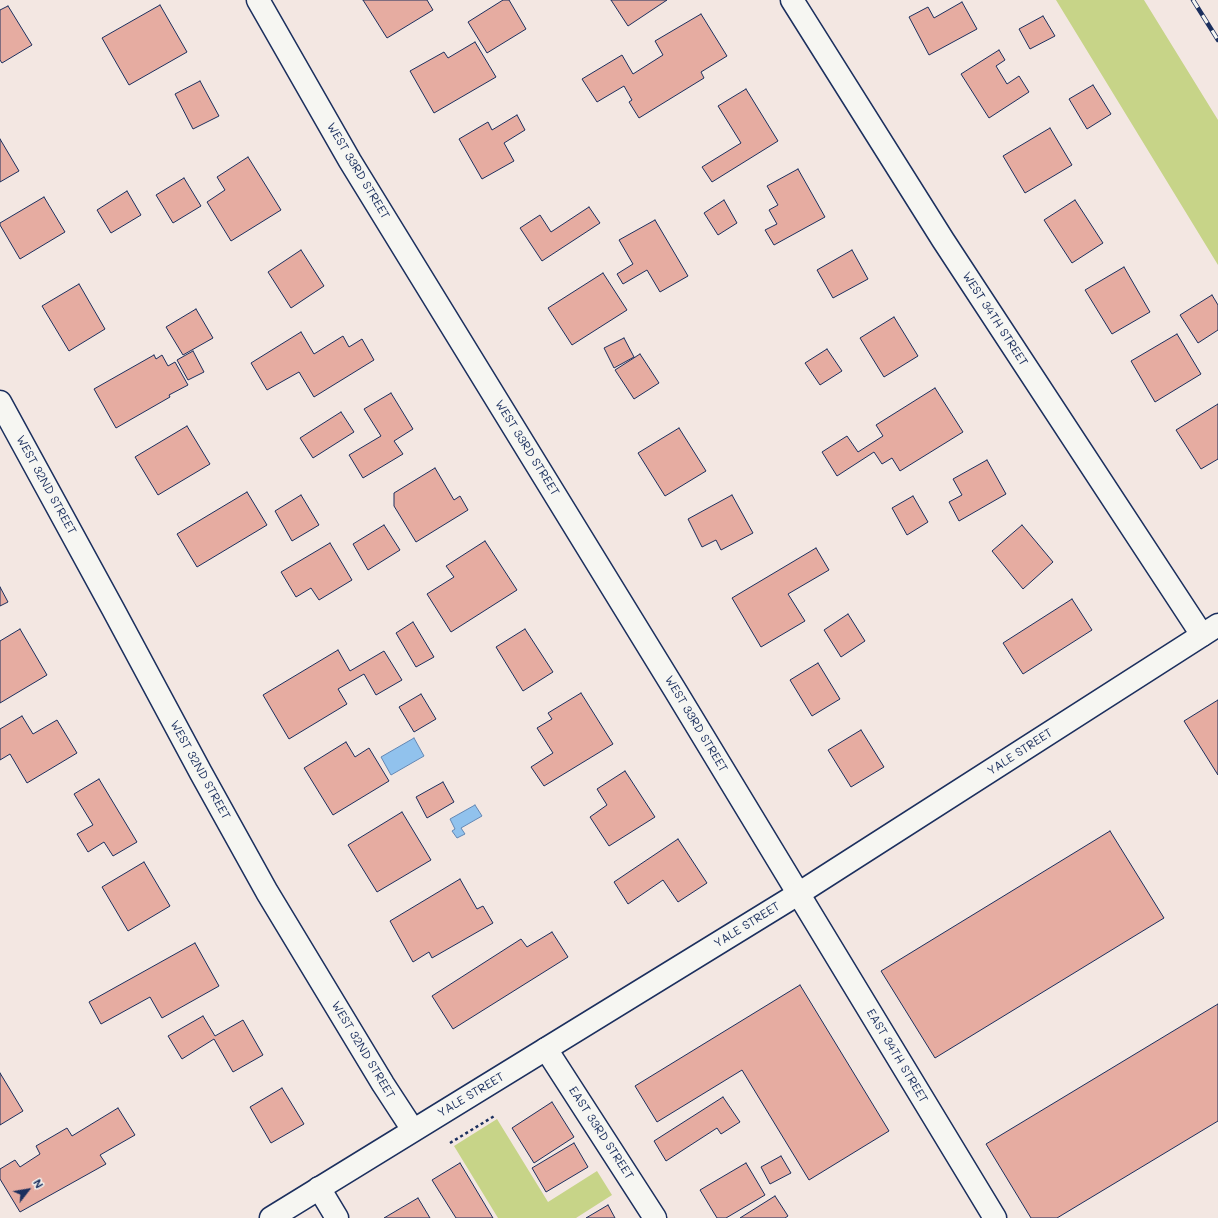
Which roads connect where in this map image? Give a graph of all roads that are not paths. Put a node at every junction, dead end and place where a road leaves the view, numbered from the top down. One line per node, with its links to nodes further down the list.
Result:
1 (258, 0): 5 (street, WEST 33RD STREET)
2 (792, 0): 4 (street, WEST 34TH STREET)
3 (0, 402): 7 (street, WEST 32ND STREET)
4 (1210, 630): 5 (street, YALE STREET)
5 (798, 894): 6 (street, YALE STREET); 12 (street, EAST 34TH STREET)
6 (546, 1049): 7 (street, YALE STREET); 11 (street, EAST 33RD STREET)
7 (413, 1130): 8 (street, YALE STREET)
8 (319, 1188): 9 (street, YALE STREET); 10 (street)
9 (271, 1218)
10 (338, 1218)
11 (655, 1218)
12 (995, 1218)

